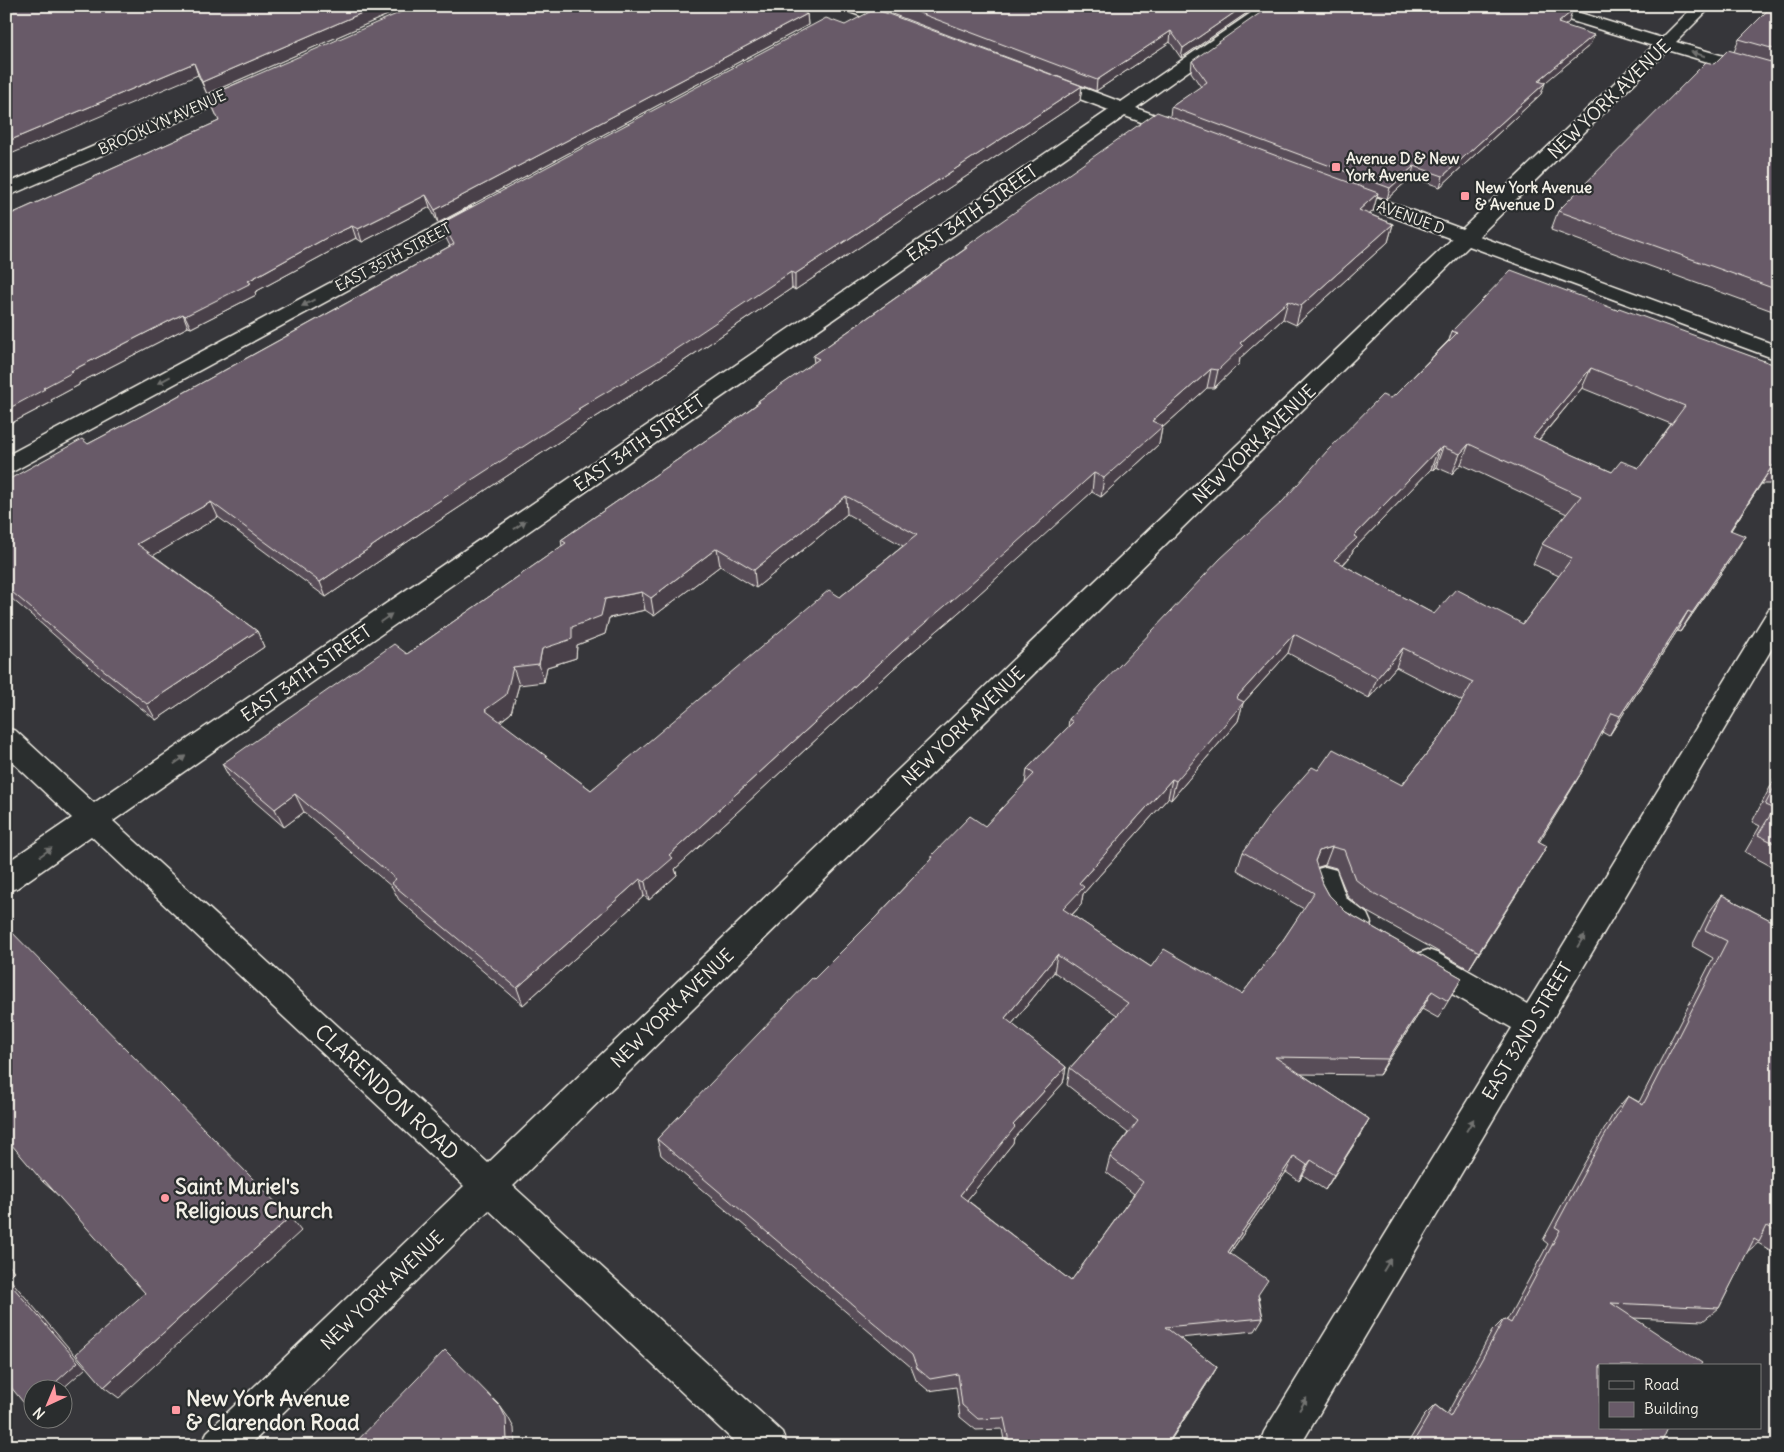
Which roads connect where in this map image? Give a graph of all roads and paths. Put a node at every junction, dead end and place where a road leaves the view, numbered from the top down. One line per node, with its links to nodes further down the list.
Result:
1 (1272, 6): 10 (street, EAST 34TH STREET)
2 (1539, 6): 6 (street)
3 (1704, 6): 6 (street, NEW YORK AVENUE)
4 (850, 10): 5 (street)
5 (915, 31)
6 (1665, 44): 9 (street, one-way to 6); 15 (street, NEW YORK AVENUE)
7 (1025, 73): 10 (street)
8 (263, 78): 13 (street, BROOKLYN AVENUE)
9 (1778, 78)
10 (1123, 109): 11 (street); 20 (street, EAST 34TH STREET, one-way to 10)
11 (1198, 137)
12 (1327, 185): 15 (street, AVENUE D)
13 (6, 191)
14 (497, 201): 17 (street, EAST 35TH STREET, one-way to 17)
15 (1467, 237): 16 (street, AVENUE D); 24 (street, NEW YORK AVENUE)
16 (1778, 354)
17 (6, 466)
18 (1778, 616): 23 (street, EAST 32ND STREET, one-way to 18)
19 (6, 739): 20 (street, CLARENDON ROAD)
20 (93, 819): 21 (street, EAST 34TH STREET, one-way to 20); 24 (street, CLARENDON ROAD)
21 (6, 879)
22 (1326, 879): 23 (street)
23 (1532, 1023): 27 (street, EAST 32ND STREET, one-way to 23)
24 (488, 1186): 25 (street, NEW YORK AVENUE); 26 (street, CLARENDON ROAD)
25 (221, 1446)
26 (768, 1446)
27 (1278, 1446)

